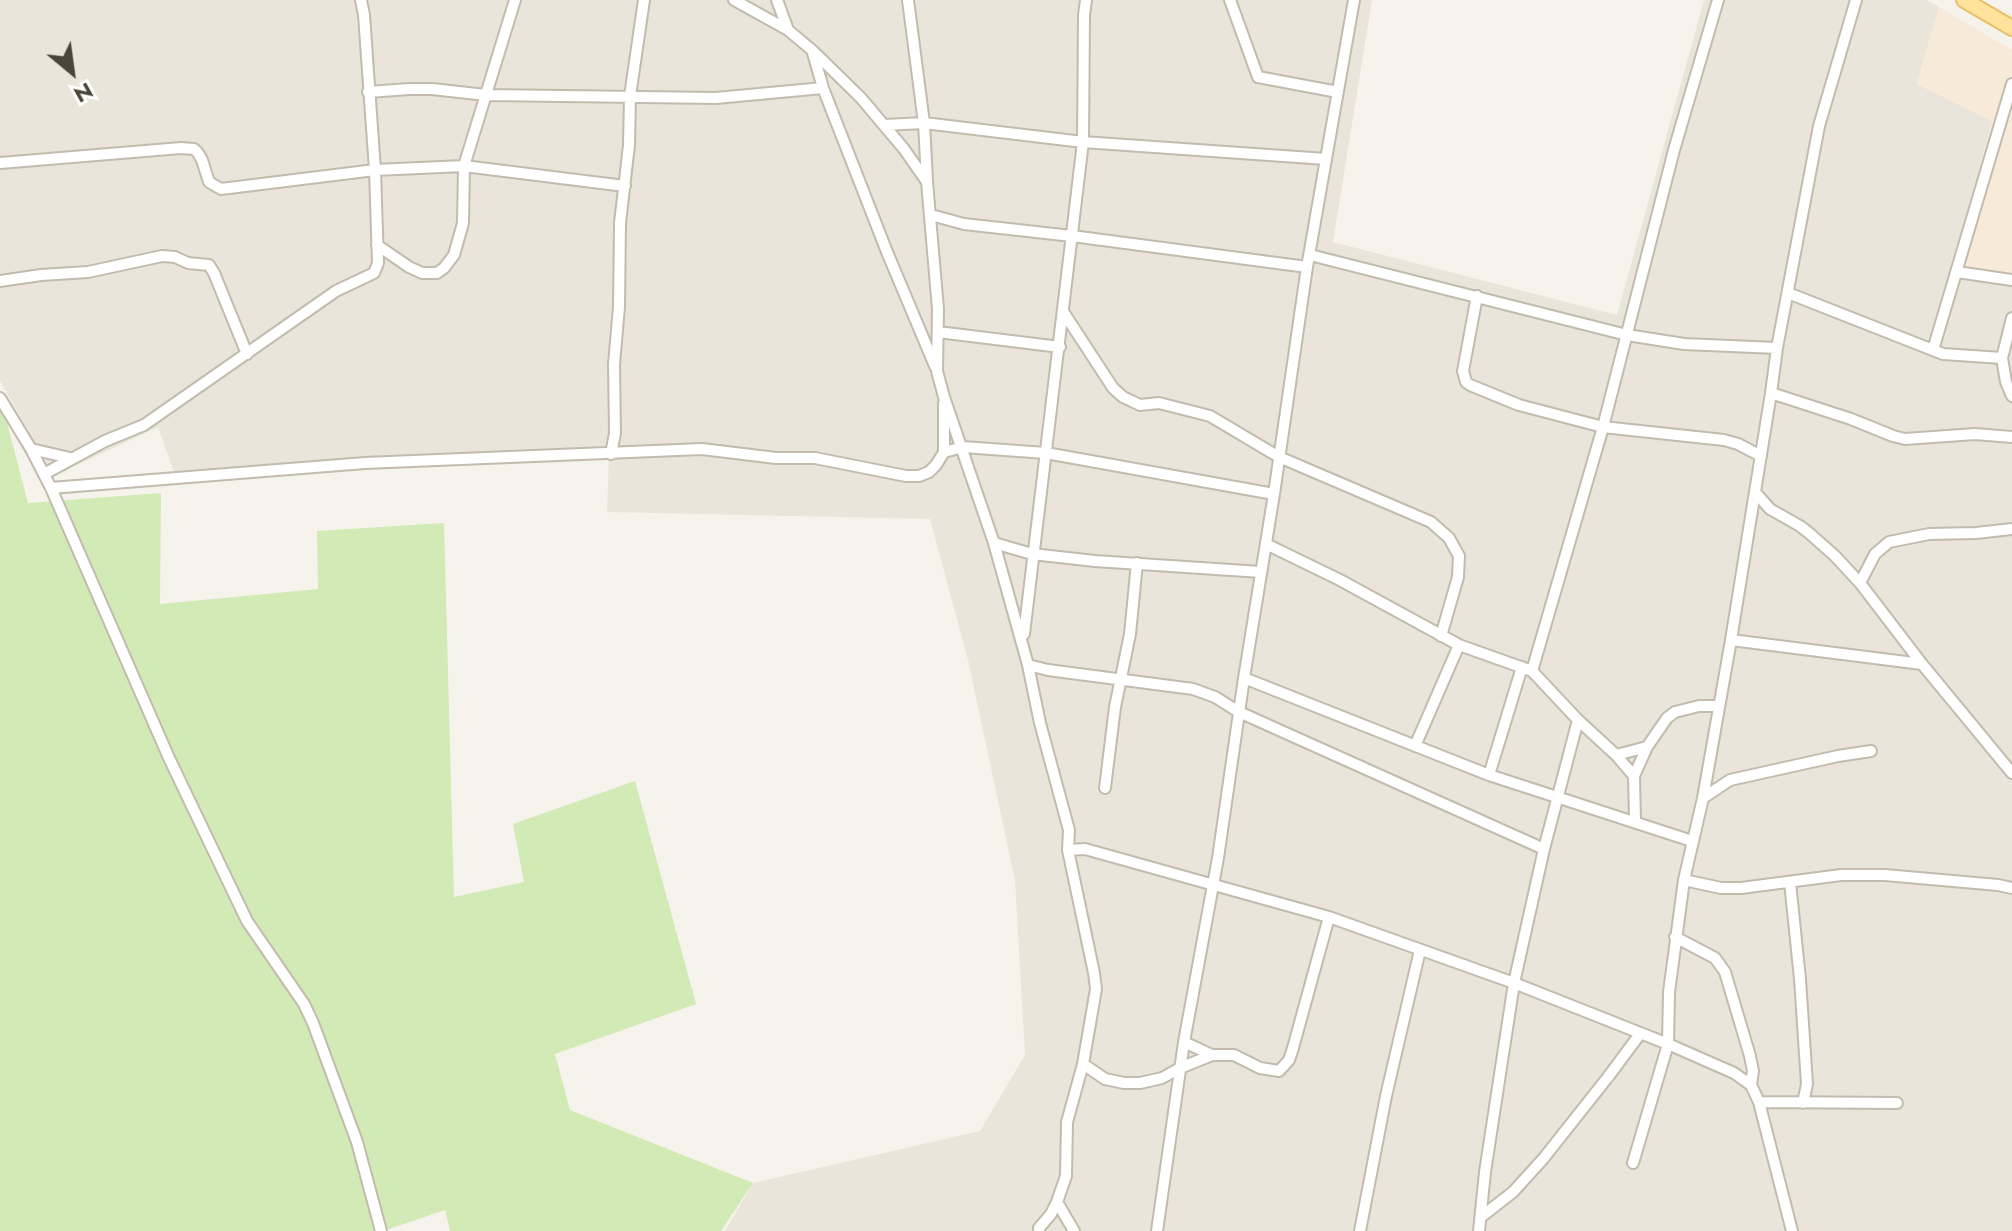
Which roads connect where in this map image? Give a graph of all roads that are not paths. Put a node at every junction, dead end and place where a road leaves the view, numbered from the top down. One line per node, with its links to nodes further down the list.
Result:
1 (361, 0): 18 (street)
2 (515, 0): 20 (street)
3 (644, 0): 21 (street)
4 (734, 0): 14 (street)
5 (777, 0): 14 (street)
6 (908, 0): 22 (street)
7 (1086, 0): 24 (street)
8 (1230, 0): 19 (street)
9 (1354, 0): 19 (street)
10 (1718, 0): 44 (street)
11 (1856, 0): 39 (street)
12 (1964, 0): 13 (main road)
13 (2012, 28)
14 (788, 30): 15 (street)
15 (813, 51): 17 (street); 23 (street)
16 (2012, 84): 36 (street)
17 (823, 88): 21 (street); 50 (street)
18 (368, 92): 20 (street); 28 (street)
19 (1338, 92): 25 (street)
20 (486, 95): 21 (street); 27 (street)
21 (630, 96): 30 (street)
22 (924, 123): 23 (street); 24 (street); 29 (street)
23 (884, 125): 29 (street)
24 (1083, 142): 25 (street); 32 (street)
25 (1326, 159): 34 (street)
26 (0, 163): 28 (street)
27 (464, 166): 28 (street); 30 (street); 33 (street)
28 (375, 170): 33 (street)
29 (927, 182): 31 (street)
30 (625, 186): 56 (street)
31 (931, 215): 32 (street); 43 (street)
32 (1072, 236): 35 (street); 41 (street)
33 (377, 245): 48 (street)
34 (1310, 255): 35 (street); 40 (street)
35 (1307, 267): 65 (street)
36 (1957, 272): 37 (street); 47 (street)
37 (2012, 280)
38 (0, 281): 48 (street)
39 (1788, 293): 46 (street); 47 (street)
40 (1477, 296): 44 (street); 55 (street)
41 (1063, 312): 45 (street); 65 (street)
42 (2012, 318): 49 (street)
43 (938, 332): 45 (street); 50 (street)
44 (1627, 335): 46 (street); 55 (street)
45 (1060, 347): 62 (street)
46 (1777, 348): 51 (street)
47 (1933, 350): 49 (street)
48 (247, 354): 66 (street)
49 (2002, 358): 52 (street)
50 (937, 371): 53 (street)
51 (1771, 393): 57 (street); 64 (street)
52 (2011, 393)
53 (944, 397): 58 (street); 61 (street)
54 (0, 398): 59 (street)
55 (1603, 427): 64 (street); 86 (street)
56 (615, 433): 60 (street); 63 (street)
57 (2012, 437)
58 (963, 447): 61 (street); 62 (street); 74 (street)
59 (31, 449): 66 (street); 67 (street)
60 (629, 452): 61 (street); 63 (street)
61 (944, 452)
62 (1046, 453): 70 (street); 76 (street)
63 (611, 454): 68 (street)
64 (1761, 456): 69 (street)
65 (1279, 457): 70 (street); 80 (street)
66 (70, 458): 67 (street)
67 (44, 474): 68 (street)
68 (51, 488): 129 (street)
69 (1755, 492): 71 (street); 72 (street)
70 (1274, 494): 75 (street)
71 (1770, 509): 72 (street); 79 (street)
72 (1750, 521): 81 (street)
73 (2012, 529): 79 (street)
74 (994, 543): 76 (street); 82 (street)
75 (1266, 544): 78 (street); 80 (street)
76 (1032, 554): 77 (street); 82 (street)
77 (1137, 563): 78 (street); 87 (street)
78 (1261, 572): 88 (street)
79 (1860, 583): 84 (street)
80 (1441, 636): 83 (street)
81 (1731, 640): 84 (street); 89 (street)
82 (1023, 644): 85 (street)
83 (1459, 645): 86 (street); 92 (street)
84 (1922, 664): 96 (street)
85 (1028, 665): 87 (street); 103 (street)
86 (1527, 669): 91 (street); 97 (street)
87 (1121, 678): 90 (street); 99 (street)
88 (1244, 678): 90 (street); 92 (street)
89 (1718, 706): 93 (street); 101 (street)
90 (1239, 712): 106 (street); 110 (street)
91 (1578, 720): 95 (street); 100 (street)
92 (1415, 746): 97 (street)
93 (1647, 747): 95 (street); 98 (street)
94 (1871, 751): 101 (street)
95 (1616, 755): 98 (street)
96 (2012, 773)
97 (1489, 775): 100 (street)
98 (1634, 776): 102 (street)
99 (1105, 788)
100 (1558, 798): 102 (street); 106 (street)
101 (1703, 798): 104 (street)
102 (1635, 821): 104 (street)
103 (1069, 830): 105 (street); 107 (street)
104 (1692, 841): 108 (street)
105 (1085, 849): 107 (street); 110 (street)
106 (1544, 849): 115 (street)
107 (1068, 850): 120 (street)
108 (1684, 880): 109 (street); 113 (street)
109 (1790, 882): 111 (street); 124 (street)
110 (1213, 884): 112 (street); 117 (street)
111 (2012, 888)
112 (1329, 917): 114 (street); 119 (street)
113 (1675, 937): 118 (street); 122 (street)
114 (1420, 950): 115 (street); 133 (street)
115 (1514, 983): 116 (street); 128 (street)
116 (1640, 1034): 118 (street); 128 (street)
117 (1184, 1042): 119 (street); 121 (street)
118 (1668, 1044): 122 (street); 126 (street)
119 (1212, 1055): 121 (street)
120 (1083, 1064): 121 (street); 127 (street)
121 (1180, 1068): 132 (street)
122 (1751, 1085): 123 (street)
123 (1759, 1102): 124 (street); 135 (street)
124 (1803, 1103): 125 (street)
125 (1897, 1103)
126 (1633, 1163)
127 (1057, 1202): 130 (street); 131 (street)
128 (1481, 1217): 134 (street)
129 (381, 1231)
130 (1039, 1231)
131 (1074, 1231)
132 (1157, 1231)
133 (1360, 1231)
134 (1479, 1231)
135 (1792, 1231)

